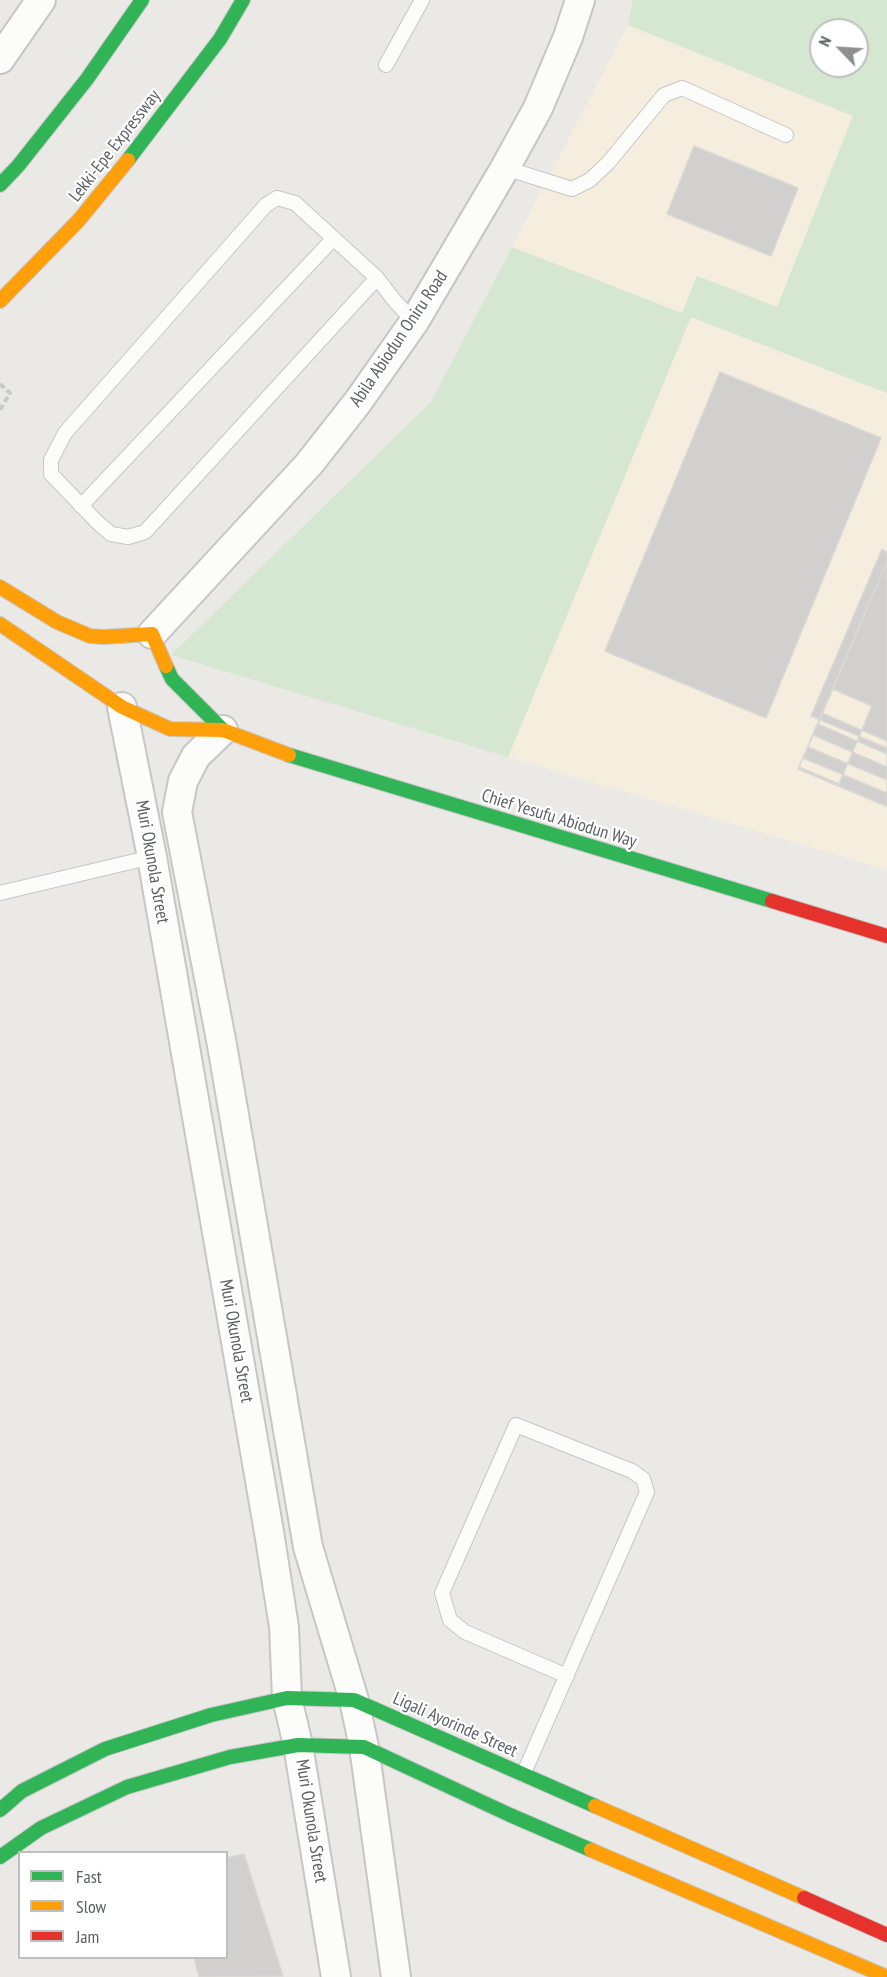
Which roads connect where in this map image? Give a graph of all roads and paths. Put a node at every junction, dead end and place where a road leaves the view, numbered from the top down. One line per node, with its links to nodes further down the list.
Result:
1 (41, 0): 6 (street)
2 (142, 0): 10 (main road)
3 (243, 0): 13 (main road, Lekki-Epe Expressway)
4 (422, 0): 7 (lane)
5 (580, 0): 9 (street, Abila Abiodun Oniru Road)
6 (0, 59)
7 (386, 65)
8 (786, 135): 9 (lane)
9 (505, 168): 14 (street, Abila Abiodun Oniru Road)
10 (0, 185)
11 (334, 238): 12 (lane); 17 (lane); 17 (lane)
12 (377, 278): 14 (lane); 17 (lane)
13 (0, 301)
14 (414, 322): 20 (street, Abila Abiodun Oniru Road)
15 (0, 384): 16 (path)
16 (0, 411)
17 (81, 506)
18 (0, 587): 20 (main road)
19 (0, 624): 21 (main road, Chief Yesufu Abiodun Way)
20 (152, 634): 22 (main road, Chief Yesufu Abiodun Way)
21 (122, 707): 22 (main road, Chief Yesufu Abiodun Way); 23 (street, Muri Okunola Street)
22 (223, 730): 25 (main road, Chief Yesufu Abiodun Way); 28 (street, Muri Okunola Street)
23 (152, 857): 24 (lane); 27 (street, Muri Okunola Street)
24 (0, 893)
25 (887, 936)
26 (567, 1676): 26 (lane); 31 (lane)
27 (287, 1698): 28 (main road, Ligali Ayorinde Street); 29 (street, Muri Okunola Street); 32 (main road, Ligali Ayorinde Street)
28 (354, 1700): 30 (street, Muri Okunola Street); 31 (main road, Ligali Ayorinde Street)
29 (298, 1745): 30 (main road); 33 (main road); 35 (street, Muri Okunola Street)
30 (364, 1747): 36 (street, Muri Okunola Street); 37 (main road)
31 (524, 1775): 34 (main road, Ligali Ayorinde Street)
32 (0, 1810)
33 (0, 1857)
34 (887, 1935)
35 (336, 1977)
36 (396, 1977)
37 (887, 1977)

